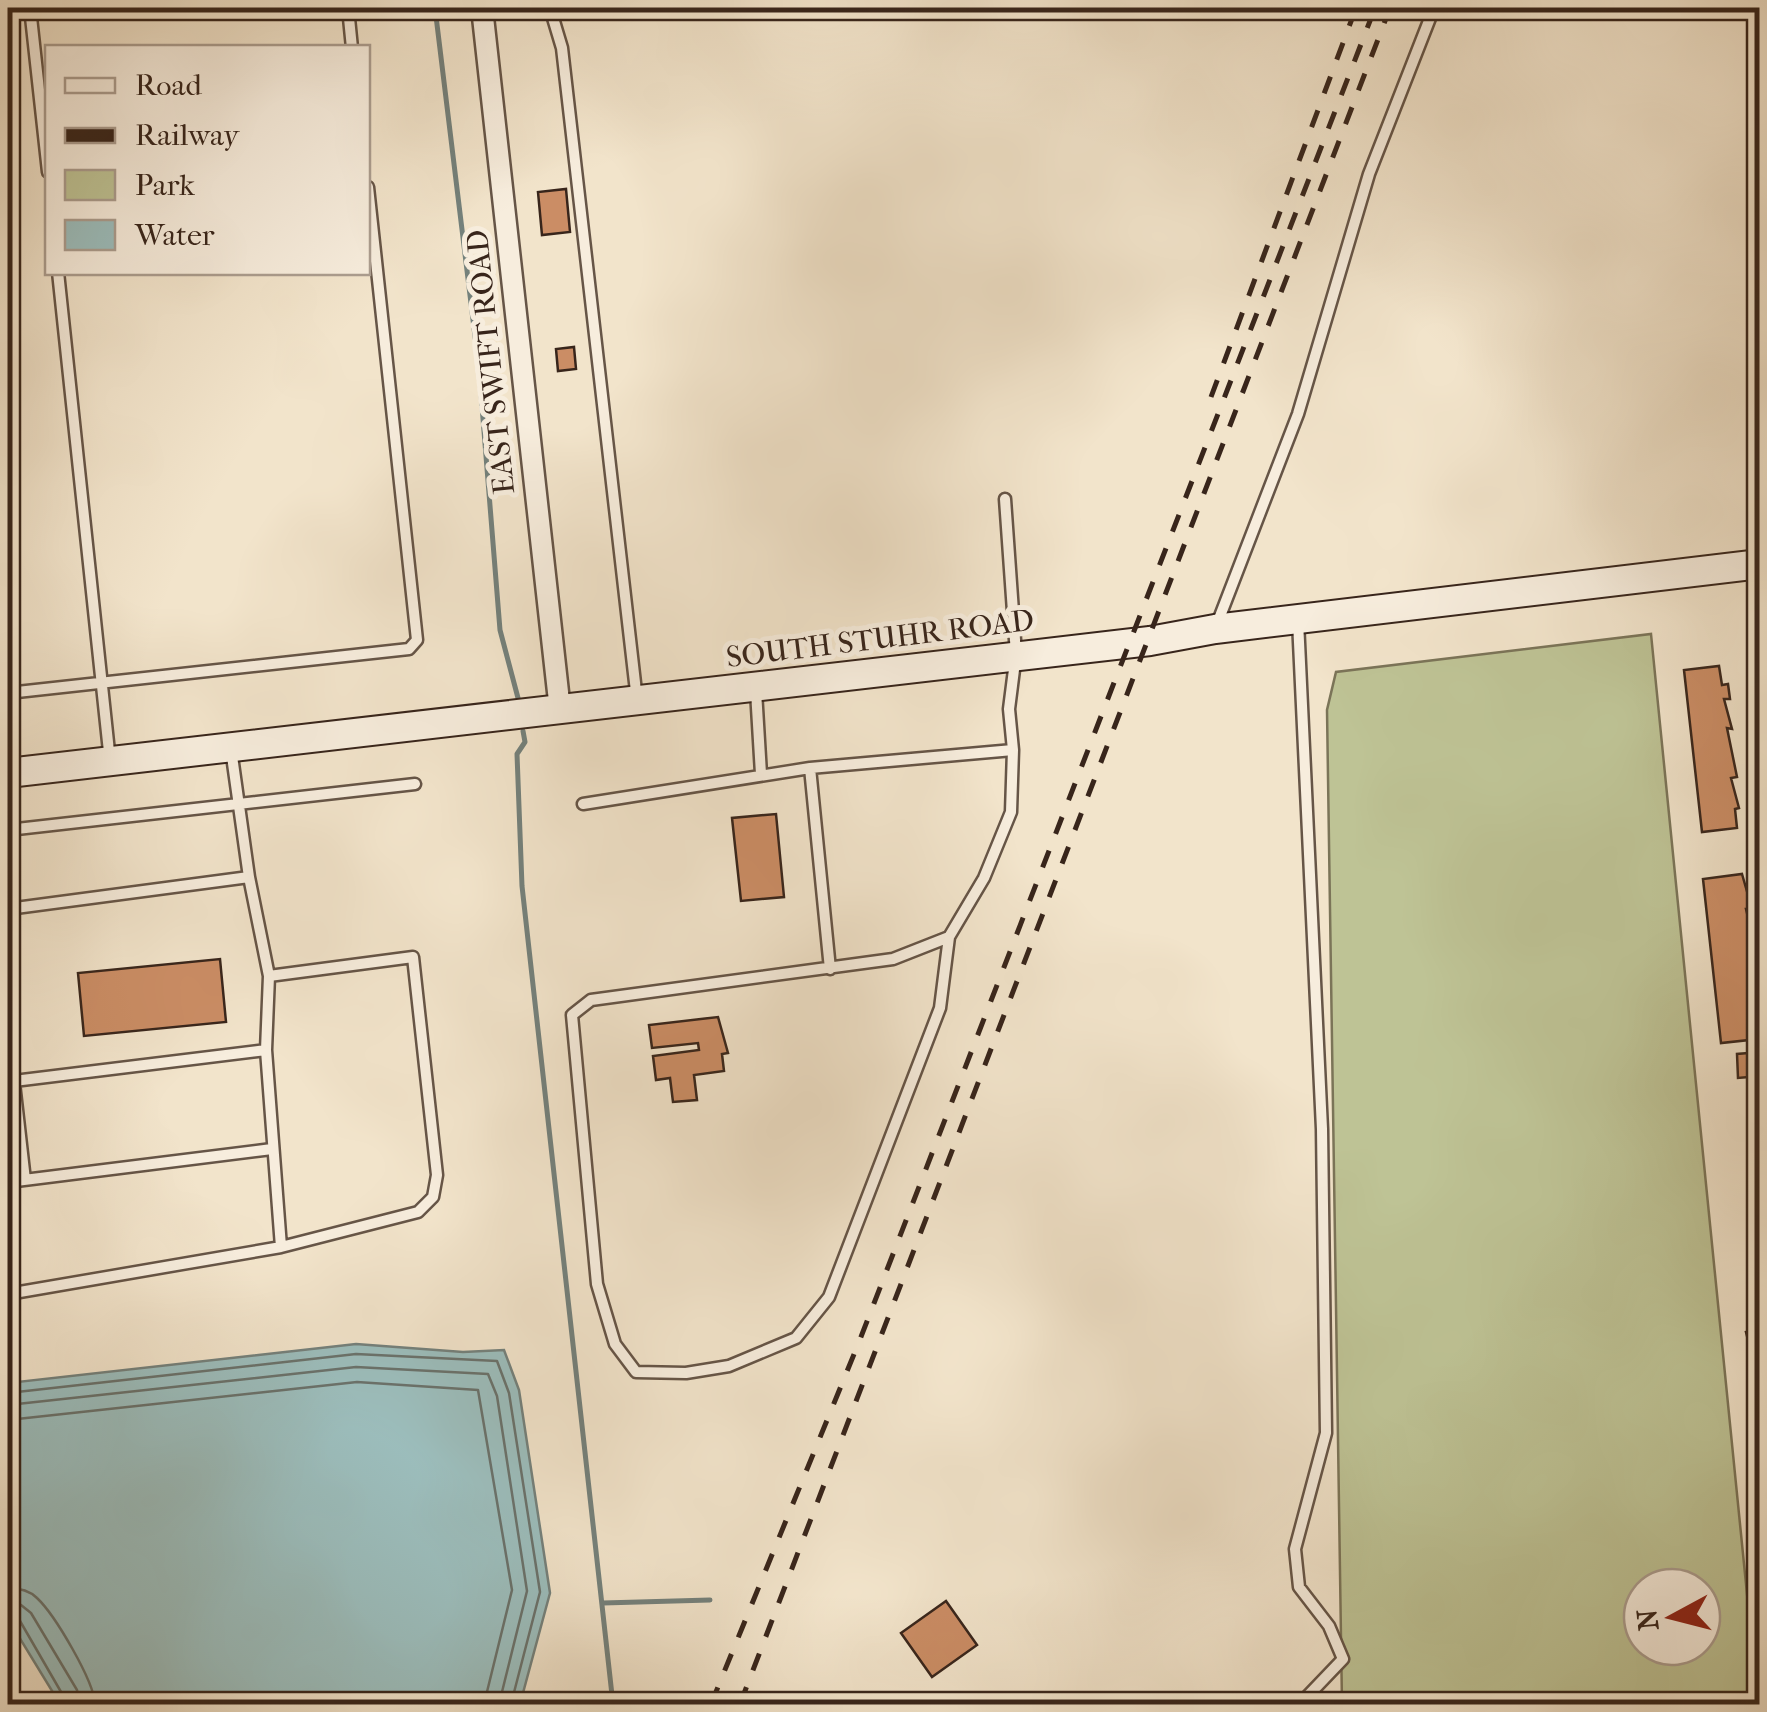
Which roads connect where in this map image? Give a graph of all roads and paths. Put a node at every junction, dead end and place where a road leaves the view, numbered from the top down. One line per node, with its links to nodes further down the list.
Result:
1 (30, 8): 7 (lane)
2 (348, 8): 6 (lane)
3 (482, 8): 19 (street, EAST SWIFT ROAD)
4 (550, 8): 18 (lane)
5 (1434, 8): 13 (lane)
6 (352, 45)
7 (45, 145)
8 (370, 206): 15 (lane)
9 (58, 275): 15 (lane)
10 (1005, 499): 14 (lane)
11 (1760, 564): 12 (main road, SOUTH STUHR ROAD)
12 (1298, 619): 13 (main road, SOUTH STUHR ROAD); 45 (lane)
13 (1215, 629): 14 (main road, SOUTH STUHR ROAD)
14 (1016, 654): 16 (main road, SOUTH STUHR ROAD); 21 (lane)
15 (102, 681): 17 (lane); 22 (lane)
16 (755, 686): 18 (main road, SOUTH STUHR ROAD); 25 (lane)
17 (8, 693)
18 (638, 701): 19 (main road, SOUTH STUHR ROAD)
19 (560, 710): 20 (main road, SOUTH STUHR ROAD)
20 (231, 748): 22 (main road, SOUTH STUHR ROAD); 27 (lane)
21 (1013, 750): 23 (lane); 32 (lane)
22 (110, 762): 24 (main road, SOUTH STUHR ROAD)
23 (810, 768): 25 (lane); 33 (lane)
24 (8, 773)
25 (762, 774): 28 (lane)
26 (415, 784): 27 (lane)
27 (241, 804): 29 (lane); 30 (lane)
28 (583, 804)
29 (8, 830)
30 (249, 877): 31 (lane); 34 (lane)
31 (8, 908)
32 (950, 937): 33 (lane); 33 (lane)
33 (830, 969)
34 (269, 976): 36 (lane); 43 (lane)
35 (8, 1030): 37 (lane)
36 (266, 1050): 37 (lane); 38 (lane)
37 (14, 1081): 39 (lane)
38 (272, 1150): 39 (lane); 43 (lane)
39 (25, 1180): 40 (lane)
40 (8, 1182)
41 (1754, 1183): 42 (lane)
42 (1760, 1198)
43 (281, 1247): 44 (lane)
44 (8, 1294)
45 (1300, 1704)

